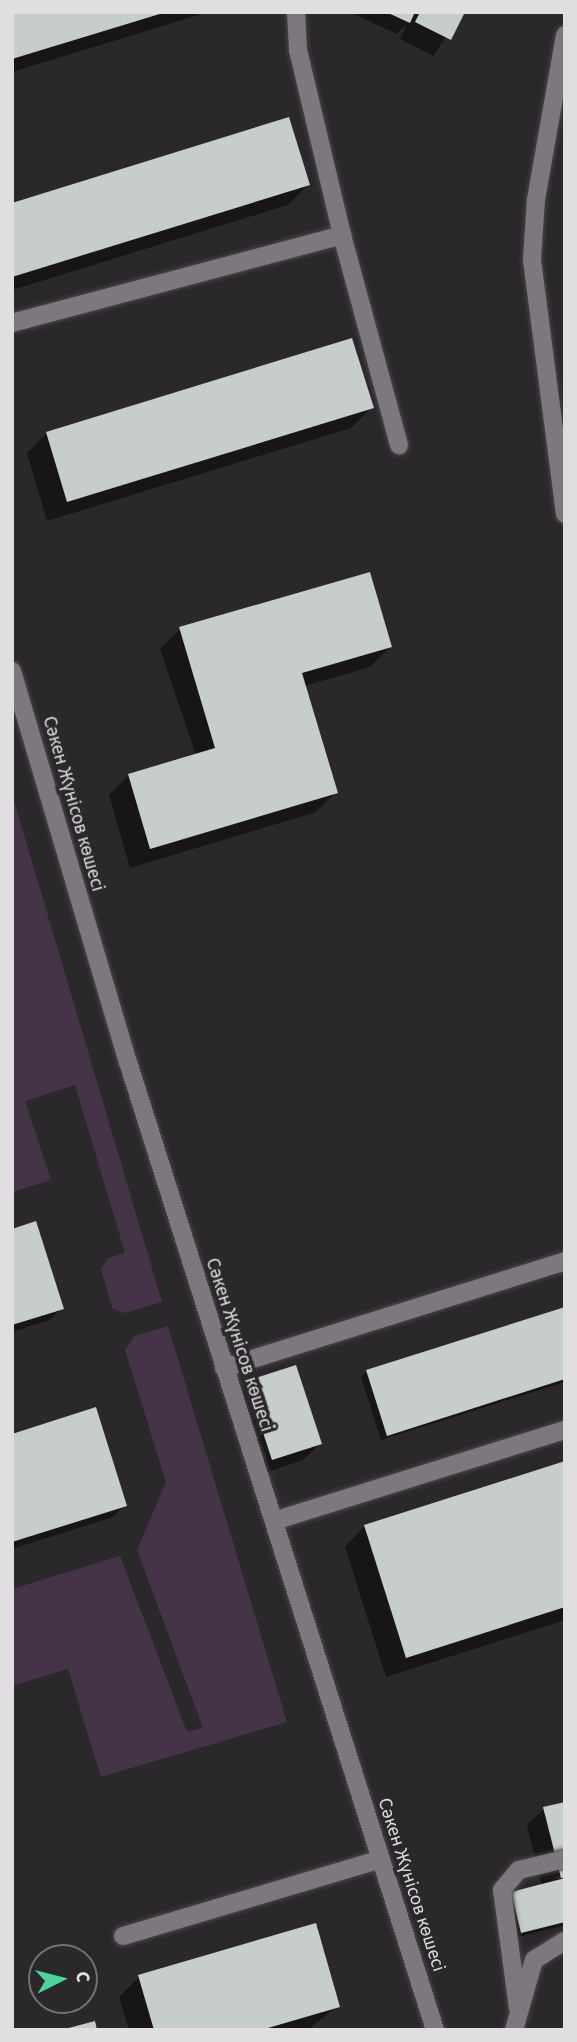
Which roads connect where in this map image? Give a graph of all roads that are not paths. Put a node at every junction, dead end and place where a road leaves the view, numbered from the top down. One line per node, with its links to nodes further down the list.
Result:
1 (296, 12): 3 (street)
2 (565, 35): 6 (street)
3 (342, 234): 4 (street); 5 (street)
4 (12, 323)
5 (400, 445)
6 (565, 514)
7 (12, 671): 9 (street, Сәкен Жүнісов көшесі)
8 (565, 1261): 9 (street)
9 (224, 1368): 11 (street, Сәкен Жүнісов көшесі)
10 (565, 1430): 11 (street)
11 (274, 1521): 13 (street, Сәкен Жүнісов көшесі)
12 (565, 1858): 16 (street)
13 (381, 1859): 14 (street); 17 (street, Сәкен Жүнісов көшесі)
14 (123, 1936)
15 (565, 1941): 16 (street)
16 (518, 2008): 18 (street)
17 (435, 2030)
18 (514, 2030)

